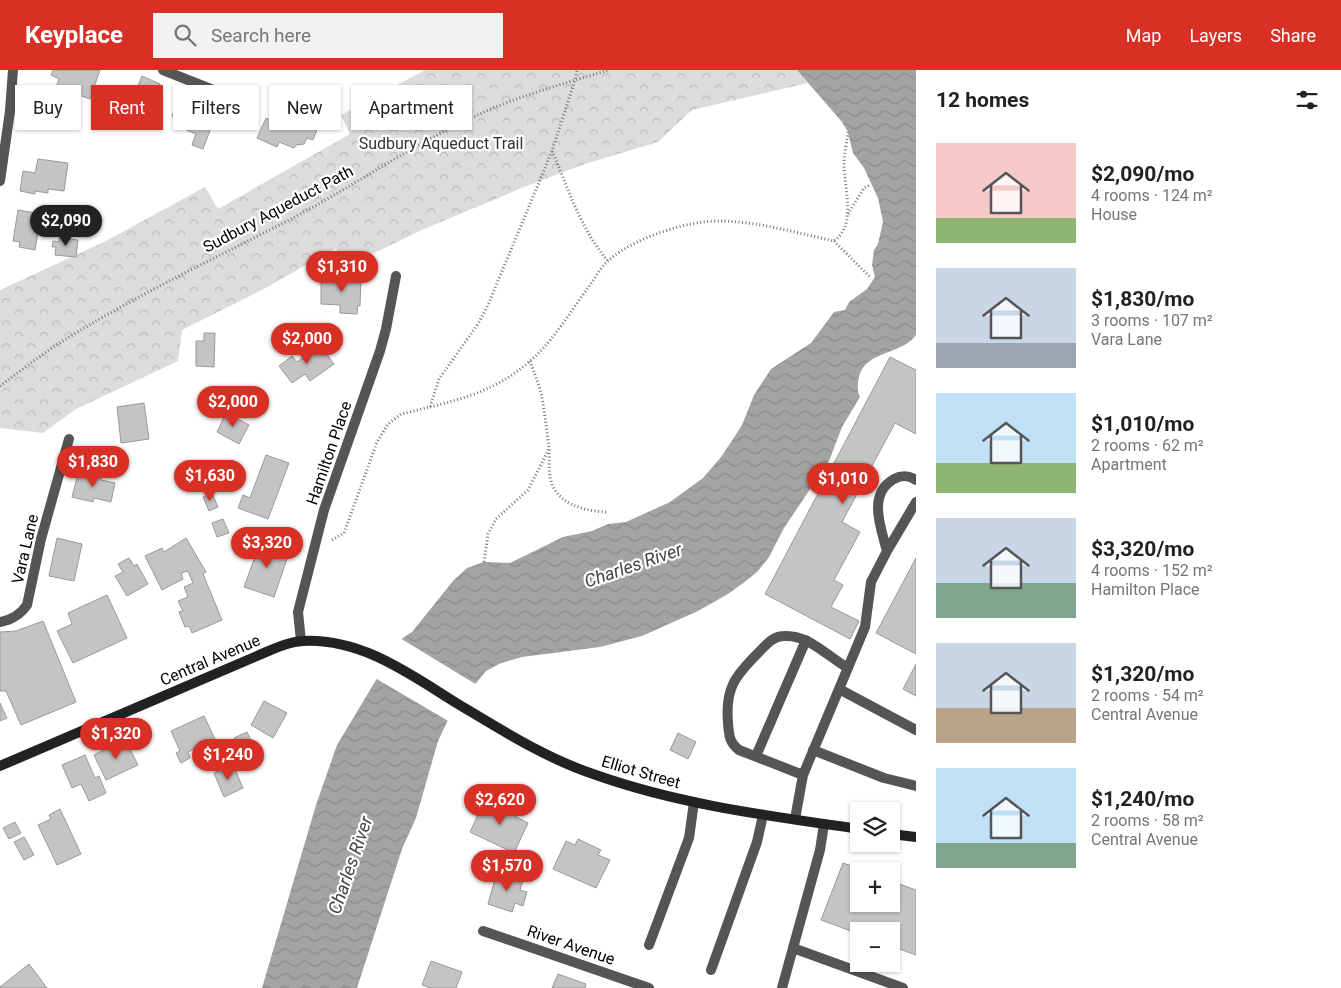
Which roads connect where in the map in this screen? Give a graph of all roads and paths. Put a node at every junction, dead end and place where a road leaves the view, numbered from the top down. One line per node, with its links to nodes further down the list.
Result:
1 (13, 70): 9 (street)
2 (163, 70): 6 (street)
3 (577, 70): 5 (path)
4 (609, 70): 5 (path, Sudbury Aqueduct Path)
5 (576, 80): 8 (path); 17 (path, Sudbury Aqueduct Path)
6 (201, 85)
7 (848, 132): 11 (path)
8 (552, 151): 13 (path); 18 (path)
9 (0, 181)
10 (870, 185): 11 (path)
11 (848, 215): 12 (path)
12 (834, 241): 13 (path); 15 (path)
13 (608, 261): 16 (path)
14 (396, 276): 24 (street, Hamilton Place)
15 (870, 277)
16 (530, 361): 18 (path); 20 (path)
17 (0, 386)
18 (430, 407): 24 (path)
19 (69, 439): 27 (street, Vara Lane)
20 (549, 448): 23 (path); 26 (path)
21 (916, 480): 25 (street)
22 (916, 502): 25 (street)
23 (607, 512)
24 (314, 550): 29 (street, Hamilton Place)
25 (887, 551): 30 (street)
26 (484, 562)
27 (0, 622)
28 (806, 640): 30 (street); 35 (street); 35 (street)
29 (301, 641): 31 (main road, Central Avenue); 36 (main road, Central Avenue)
30 (848, 668): 32 (street)
31 (434, 689): 39 (main road, Elliot Street)
32 (839, 689): 33 (street); 34 (street)
33 (916, 730)
34 (814, 750): 37 (street); 38 (street)
35 (756, 756): 37 (street)
36 (0, 766)
37 (803, 775): 41 (street)
38 (916, 786)
39 (694, 802): 40 (main road, Elliot Street); 47 (street)
40 (763, 815): 41 (main road, Elliot Street); 49 (street)
41 (795, 819): 42 (main road, Elliot Street)
42 (824, 824): 43 (main road, Elliot Street); 48 (street)
43 (850, 828)
44 (900, 835): 45 (main road)
45 (916, 837)
46 (483, 931): 50 (street, River Avenue)
47 (649, 945)
48 (793, 948): 53 (street); 54 (street)
49 (712, 970)
50 (619, 977): 51 (street); 52 (street, River Avenue)
51 (615, 988)
52 (649, 988)
53 (782, 988)
54 (903, 988)

